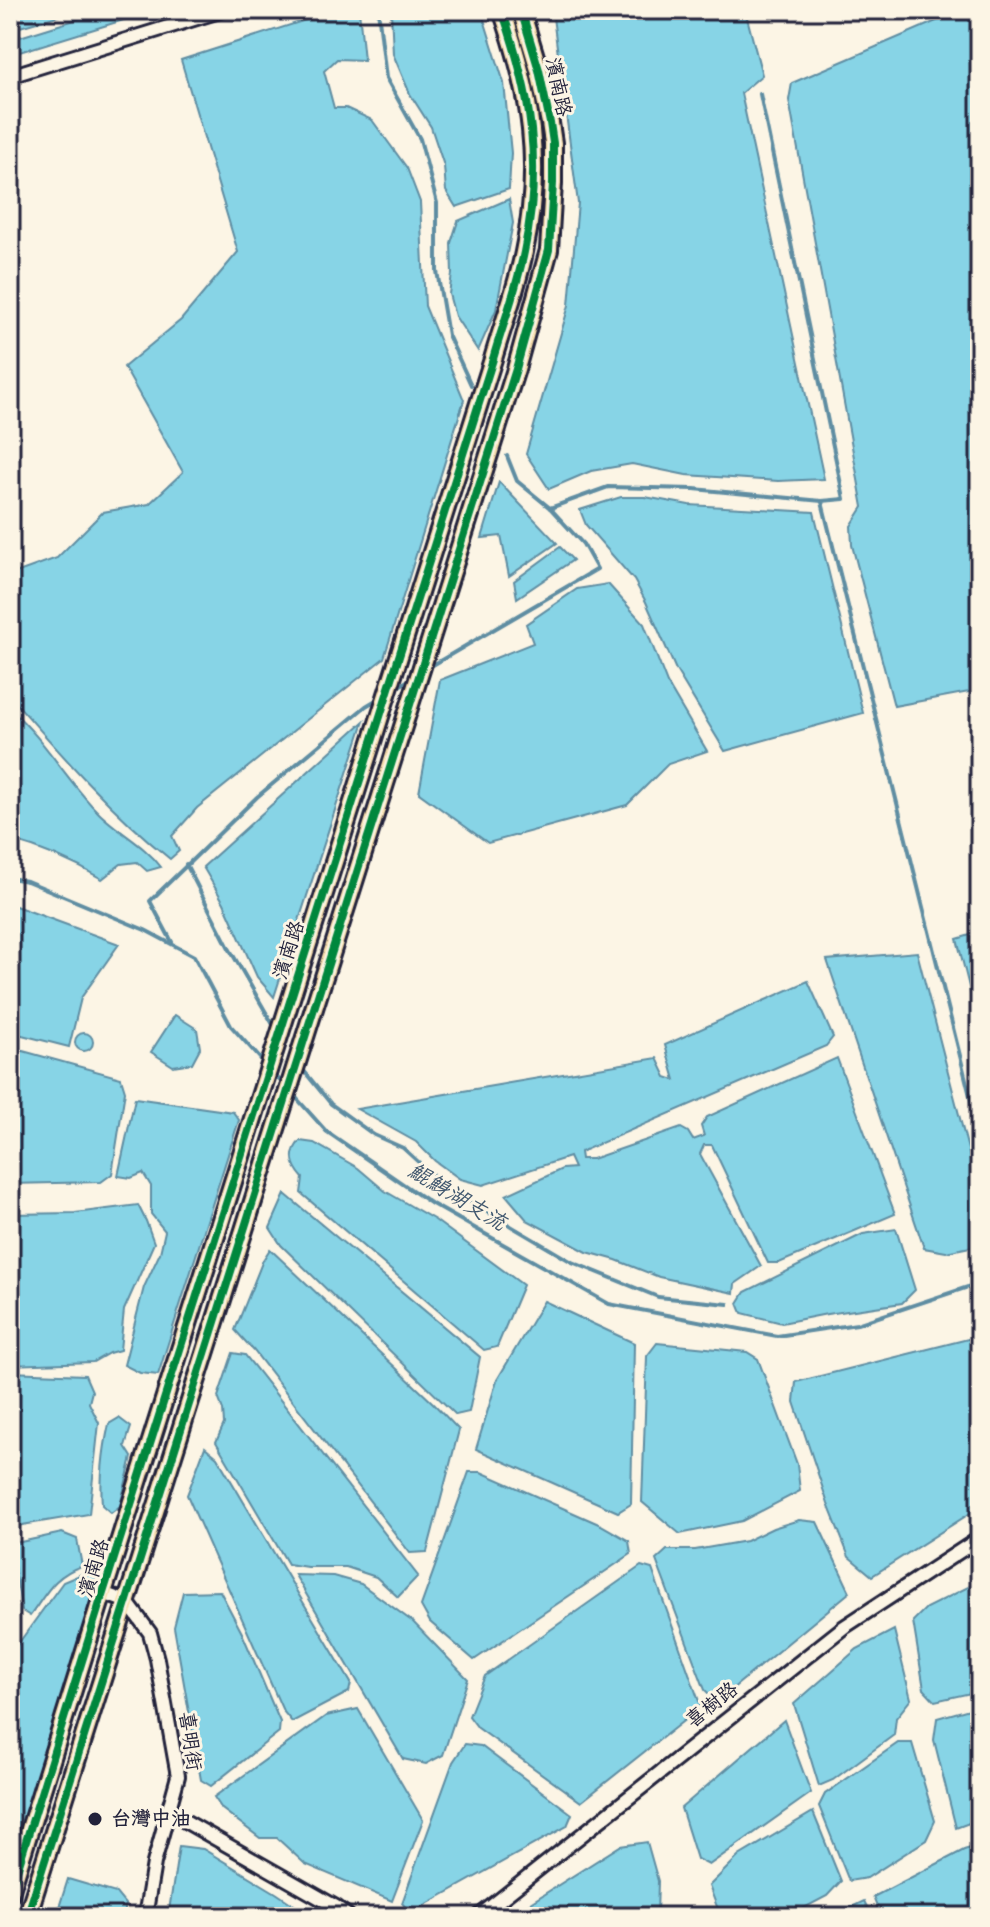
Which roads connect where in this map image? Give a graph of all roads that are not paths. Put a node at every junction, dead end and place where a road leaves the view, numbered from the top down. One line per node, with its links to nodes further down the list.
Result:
1 (223, 10): 4 (street)
2 (502, 10): 6 (main road, 濱南路)
3 (521, 10): 7 (main road, 濱南路)
4 (10, 76)
5 (980, 1538): 15 (street, 喜樹路)
6 (103, 1593): 7 (street); 9 (main road, 濱南路)
7 (127, 1602): 8 (street, 喜明街); 10 (main road, 濱南路)
8 (169, 1812): 13 (street, 喜明街); 14 (street)
9 (27, 1839): 10 (main road); 11 (main road, 濱南路)
10 (49, 1847): 12 (main road, 濱南路)
11 (10, 1893)
12 (27, 1917)
13 (145, 1917)
14 (349, 1917)
15 (478, 1917)

